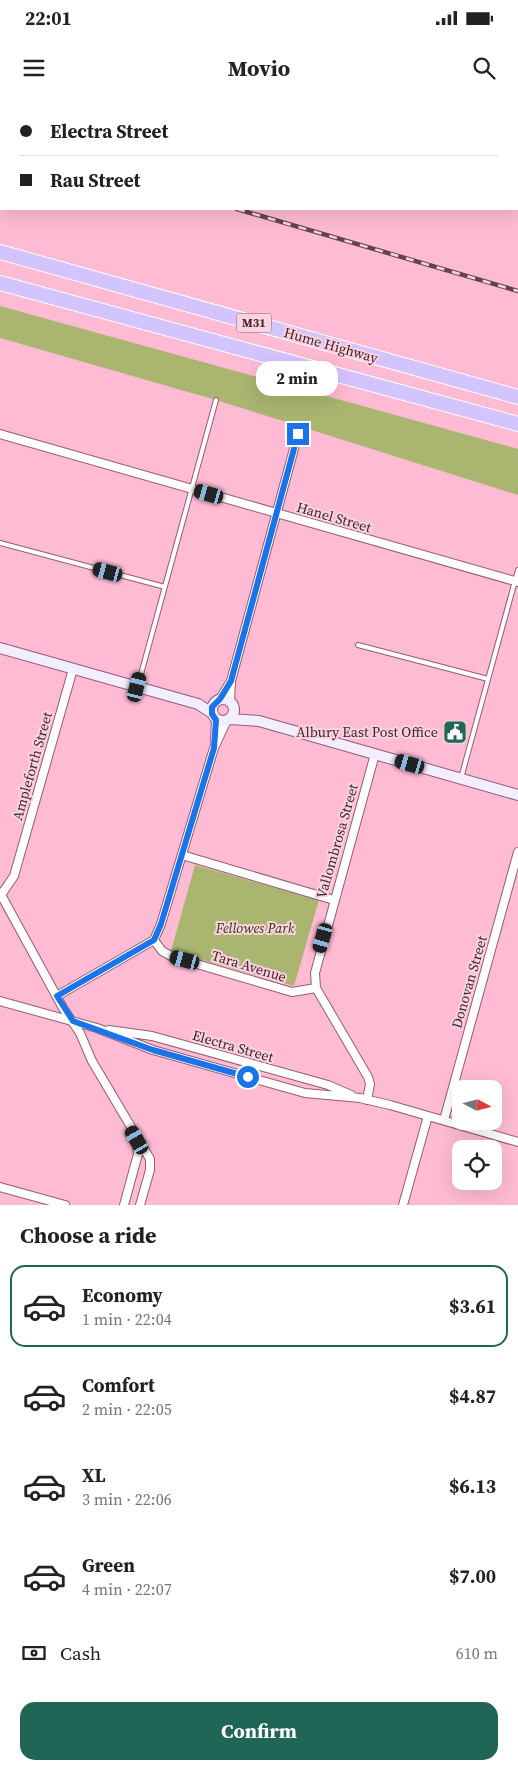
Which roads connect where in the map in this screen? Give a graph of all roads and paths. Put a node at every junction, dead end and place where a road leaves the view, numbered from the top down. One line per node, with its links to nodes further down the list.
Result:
1 (0, 252): 3 (highway, Hume Highway / M31)
2 (0, 283): 5 (highway, Hume Highway / M31)
3 (514, 396)
4 (216, 400): 8 (lane)
5 (518, 424)
6 (0, 434): 8 (street, Hanel Street)
7 (298, 434): 9 (street)
8 (193, 489): 9 (street, Hanel Street); 13 (lane)
9 (276, 513): 12 (street, Hanel Street); 19 (street)
10 (0, 543): 13 (lane)
11 (518, 570): 12 (lane)
12 (516, 582): 17 (lane)
13 (165, 587): 18 (lane)
14 (358, 645): 17 (lane)
15 (0, 648): 16 (street)
16 (73, 669): 18 (street); 28 (street, Ampleforth Street)
17 (488, 679): 24 (lane)
18 (137, 687): 20 (street)
19 (225, 702): 20 (street); 21 (street); 21 (street); 22 (street)
20 (198, 704): 21 (street)
21 (221, 718): 22 (street); 27 (street)
22 (259, 721): 23 (street)
23 (375, 754): 24 (street); 29 (street, Vallombrosa Street)
24 (461, 778): 25 (street)
25 (518, 795)
26 (518, 852): 38 (street, Donovan Street)
27 (182, 855): 29 (street); 30 (street)
28 (1, 894): 32 (street)
29 (334, 900): 31 (street, Vallombrosa Street)
30 (154, 940): 31 (street, Tara Avenue); 32 (street)
31 (316, 988): 36 (street)
32 (57, 996): 34 (street)
33 (0, 1001): 34 (street, Electra Street)
34 (73, 1021): 35 (street, Electra Street); 39 (street)
35 (97, 1028): 36 (street, Electra Street); 36 (street, Electra Street)
36 (363, 1099): 37 (street, Electra Street)
37 (428, 1116): 38 (street, Electra Street); 45 (street)
38 (444, 1120): 40 (street, Electra Street)
39 (137, 1140): 43 (street); 44 (street)
40 (518, 1142)
41 (0, 1187): 42 (street)
42 (66, 1205)
43 (124, 1205)
44 (140, 1205)
45 (403, 1205)

